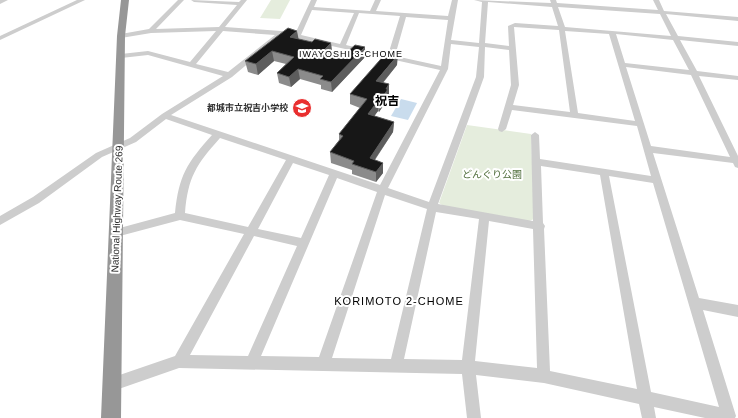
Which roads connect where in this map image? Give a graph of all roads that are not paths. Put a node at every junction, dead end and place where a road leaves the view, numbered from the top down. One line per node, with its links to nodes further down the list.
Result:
1 (5, 0): 12 (street)
2 (82, 0): 29 (street)
3 (125, 0): 27 (highway, National Highway Route 269)
4 (181, 0): 24 (street)
5 (194, 0): 13 (street)
6 (314, 0): 15 (street)
7 (378, 0): 18 (street)
8 (455, 0): 20 (street)
9 (477, 0): 10 (street)
10 (485, 0): 14 (street); 33 (street)
11 (656, 0): 17 (street)
12 (0, 2)
13 (243, 2): 23 (street)
14 (554, 2): 17 (street); 22 (street)
15 (309, 8): 16 (street); 28 (street)
16 (357, 12): 18 (street); 34 (street)
17 (661, 12): 21 (street); 30 (street)
18 (372, 13): 19 (street)
19 (403, 15): 20 (street); 37 (street)
20 (451, 18): 31 (street)
21 (738, 20)
22 (562, 28): 25 (street); 35 (street); 45 (street)
23 (222, 29): 24 (street); 26 (street); 38 (street)
24 (151, 31): 27 (street)
25 (612, 32): 30 (street); 39 (street)
26 (281, 33): 28 (street); 42 (street)
27 (121, 36): 36 (highway, National Highway Route 269)
28 (297, 37): 34 (street)
29 (0, 38)
30 (676, 38): 32 (street); 41 (street)
31 (448, 42): 33 (street); 40 (street)
32 (738, 44)
33 (481, 45): 35 (street); 60 (street)
34 (342, 47): 37 (street)
35 (513, 48): 44 (street)
36 (121, 56): 38 (street); 51 (highway, National Highway Route 269)
37 (391, 57): 40 (street)
38 (192, 65): 42 (street)
39 (623, 65): 41 (street); 47 (street)
40 (444, 68): 59 (street)
41 (694, 73): 43 (street); 55 (street)
42 (229, 75): 46 (street)
43 (738, 78)
44 (509, 106): 45 (street); 48 (street)
45 (574, 115): 47 (street)
46 (165, 116): 49 (street); 51 (street)
47 (640, 124): 52 (street)
48 (502, 129)
49 (218, 134): 53 (street); 61 (street)
50 (535, 135): 54 (street)
51 (119, 145): 63 (street); 66 (highway, National Highway Route 269)
52 (648, 148): 55 (street); 58 (street)
53 (291, 159): 57 (street); 65 (street)
54 (537, 162): 56 (street); 64 (street)
55 (737, 162)
56 (604, 172): 58 (street); 77 (street)
57 (334, 174): 59 (street); 67 (street)
58 (658, 180): 68 (street)
59 (382, 190): 60 (street); 72 (street)
60 (432, 206): 62 (street); 73 (street)
61 (180, 216): 65 (street); 66 (street)
62 (484, 217): 64 (street); 74 (street)
63 (0, 221)
64 (540, 226): 75 (street)
65 (251, 231): 67 (street); 70 (street)
66 (116, 233): 76 (highway, National Highway Route 269)
67 (304, 243): 71 (street)
68 (696, 303): 69 (street); 77 (street)
69 (738, 311)
70 (179, 361): 71 (street); 76 (street)
71 (252, 362): 72 (street)
72 (323, 364): 73 (street)
73 (396, 365): 74 (street)
74 (468, 367): 75 (street); 79 (street)
75 (544, 376): 77 (street)
76 (113, 384): 78 (highway, National Highway Route 269)
77 (645, 397): 80 (street)
78 (111, 418)
79 (474, 418)
80 (649, 418)

